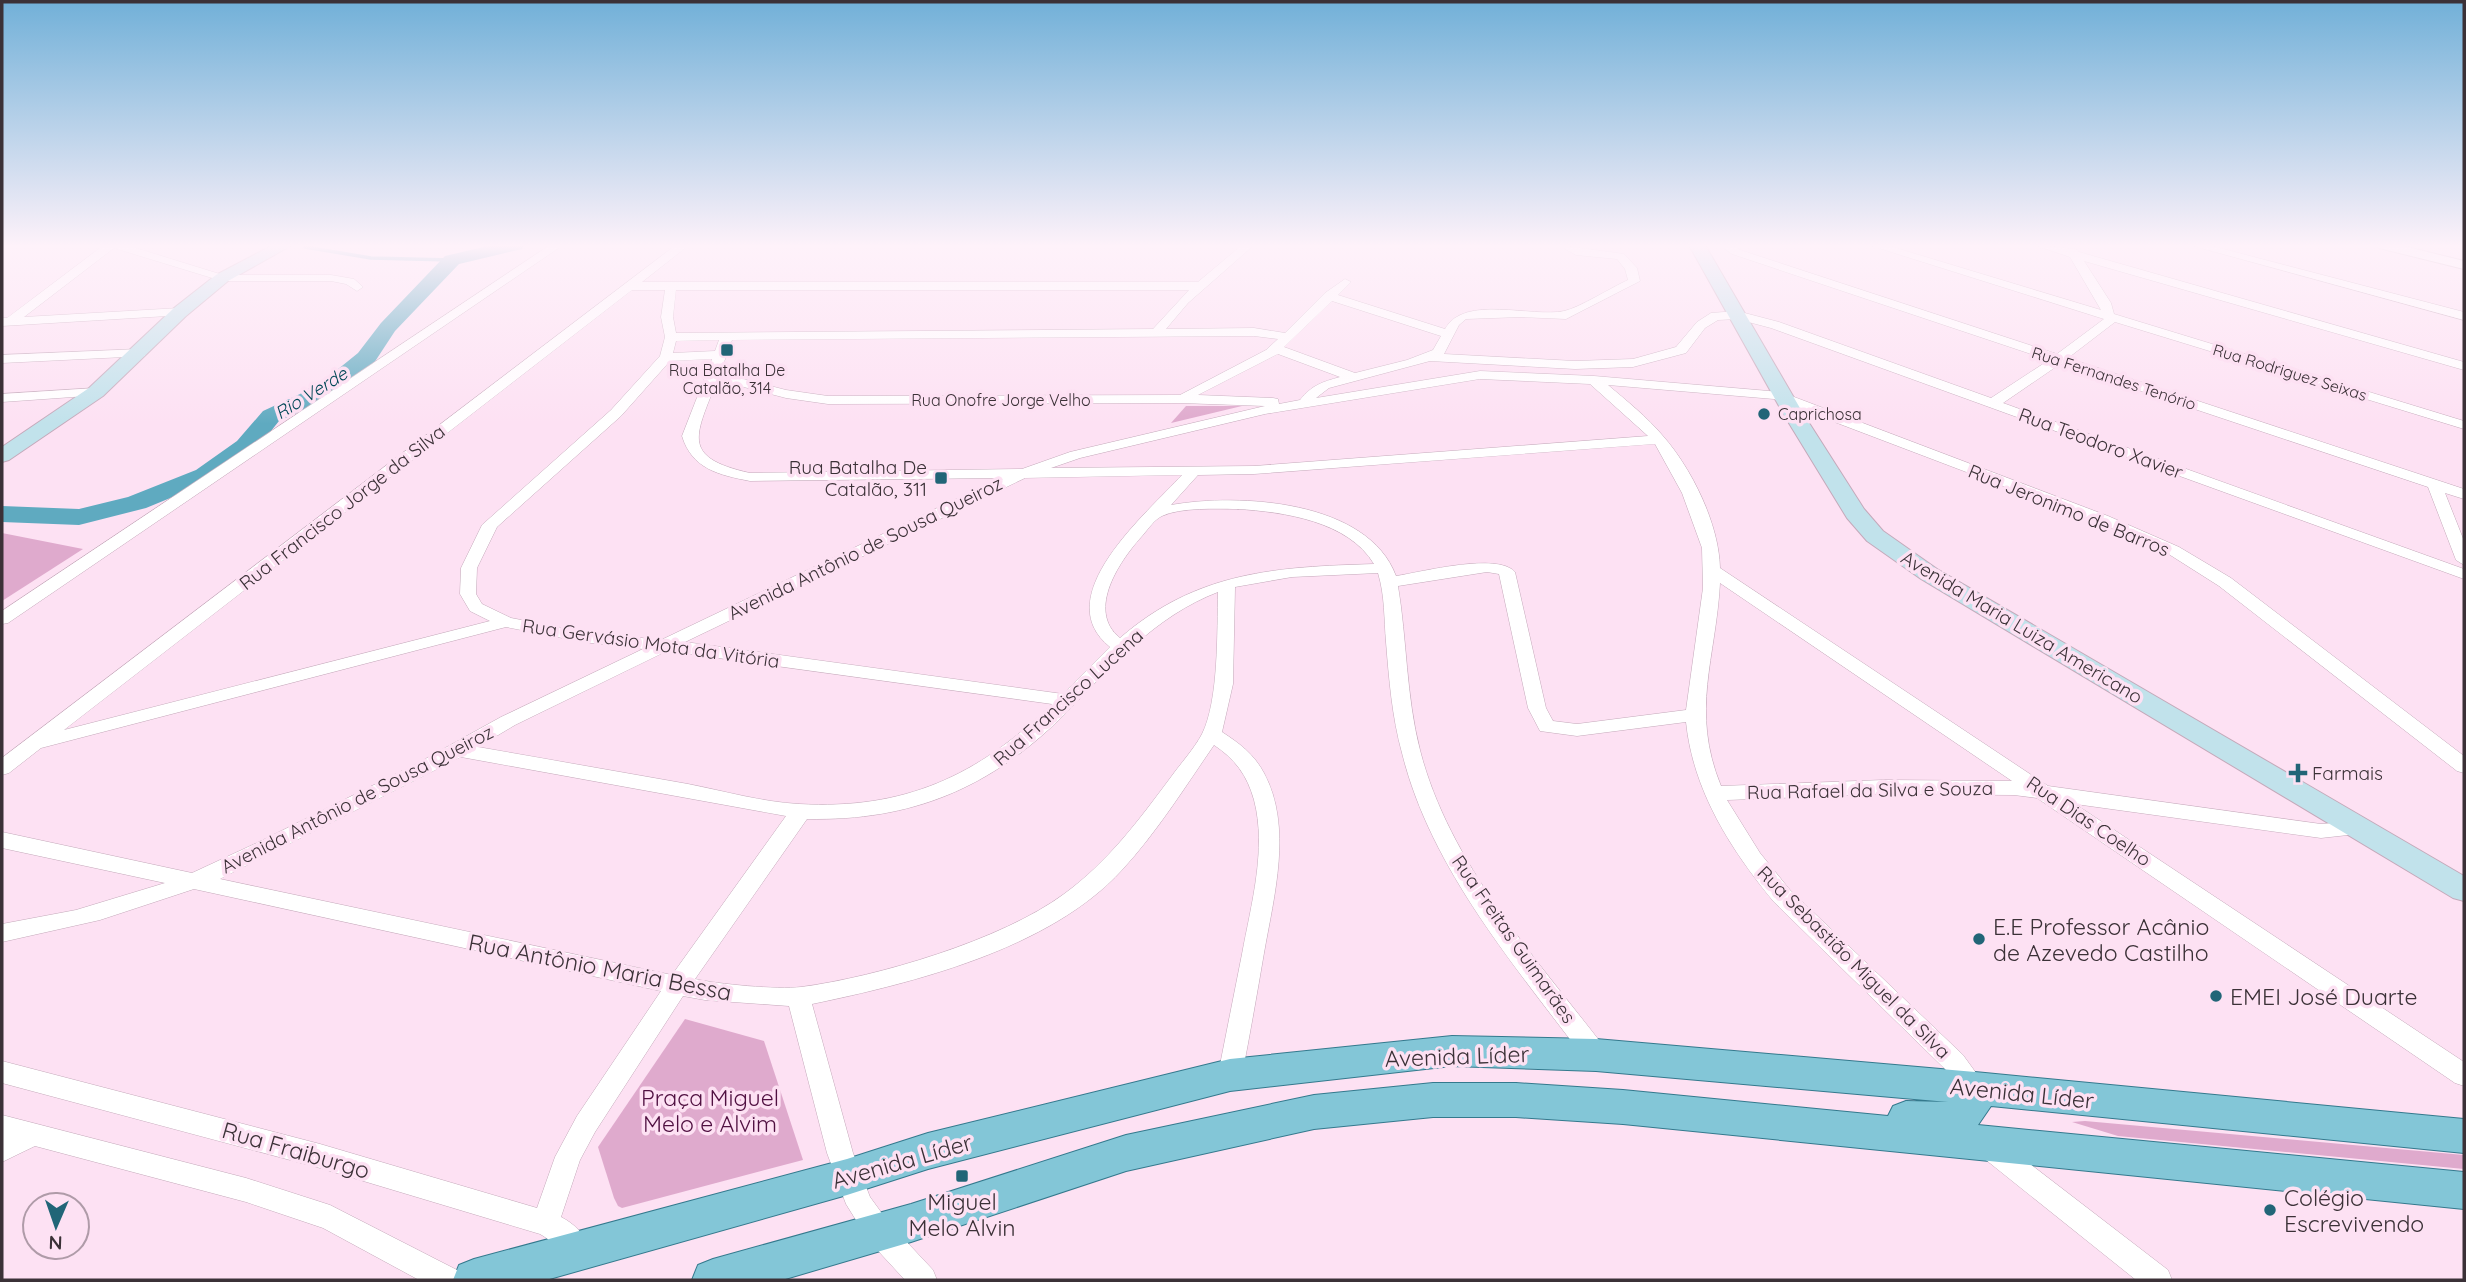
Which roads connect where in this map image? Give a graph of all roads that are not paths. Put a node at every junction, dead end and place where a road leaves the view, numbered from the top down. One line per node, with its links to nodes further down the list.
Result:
1 (31, 305): 20 (street)
2 (189, 305): 16 (main road)
3 (468, 305): 58 (street)
4 (606, 305): 65 (street, Rua Francisco Jorge da Silva)
5 (669, 305): 24 (street, Rua Gervásio Mota da Vitória)
6 (1180, 305): 21 (street)
7 (1320, 305): 25 (street)
8 (1357, 305): 22 (street)
9 (1588, 305): 22 (street)
10 (1731, 305): 17 (main road, Avenida Maria Luiza Americano)
11 (1894, 305): 32 (street, Rua Fernandes Tenório)
12 (2071, 305): 19 (street, Rua Rodriguez Seixas)
13 (2106, 305): 19 (street)
14 (2257, 305): 33 (street)
15 (2422, 305): 18 (street)
16 (180, 312): 20 (street); 27 (main road)
17 (1737, 315): 30 (street); 39 (main road, Avenida Maria Luiza Americano); 42 (street, Rua Teodoro Xavier)
18 (2464, 316)
19 (2111, 317): 32 (street); 43 (street, Rua Rodriguez Seixas)
20 (5, 324)
21 (1156, 332): 23 (street); 25 (street)
22 (1448, 334): 30 (street)
23 (727, 336): 24 (street); 28 (street)
24 (671, 337): 29 (street, Rua Gervásio Mota da Vitória)
25 (1288, 337): 26 (street)
26 (1277, 349): 35 (street); 40 (street)
27 (139, 353): 31 (street); 37 (main road)
28 (720, 355): 29 (street); 34 (street)
29 (666, 357): 59 (street, Rua Gervásio Mota da Vitória)
30 (1430, 357): 35 (street)
31 (2, 359)
32 (2058, 360): 42 (street); 49 (street, Rua Fernandes Tenório)
33 (2464, 366)
34 (713, 375): 40 (street, Rua Onofre Jorge Velho); 48 (street)
35 (1352, 377): 41 (street)
36 (1594, 380): 39 (street, Avenida Antônio de Sousa Queiroz); 41 (street, Avenida Antônio de Sousa Queiroz); 44 (street, Rua Sebastião Miguel da Silva)
37 (96, 392): 38 (street); 45 (main road)
38 (2, 398)
39 (1784, 398): 67 (street, Rua Jeronimo de Barros); 72 (main road, Avenida Maria Luiza Americano)
40 (1181, 399): 41 (street, Rua Onofre Jorge Velho)
41 (1299, 404): 48 (street, Avenida Antônio de Sousa Queiroz)
42 (1992, 404): 55 (street, Rua Teodoro Xavier)
43 (2464, 425)
44 (1659, 439): 46 (street); 54 (street, Rua Sebastião Miguel da Silva)
45 (3, 455)
46 (1245, 470): 47 (street); 51 (street)
47 (1193, 472): 48 (street); 52 (street)
48 (1018, 475): 60 (street, Avenida Antônio de Sousa Queiroz)
49 (2434, 484): 50 (street, Rua Fernandes Tenório); 53 (street)
50 (2464, 494)
51 (1260, 504): 52 (street); 56 (street)
52 (1156, 512): 61 (street)
53 (2464, 560)
54 (1712, 570): 63 (street, Rua Sebastião Miguel da Silva); 69 (street, Rua Dias Coelho)
55 (2464, 574)
56 (1387, 575): 57 (street, Rua Francisco Lucena); 63 (street, Rua Francisco Lucena); 79 (street, Rua Freitas Guimarães)
57 (1227, 584): 61 (street, Rua Francisco Lucena); 64 (street, Rua Antônio Maria Bessa)
58 (2, 619)
59 (506, 622): 60 (street, Rua Gervásio Mota da Vitória); 65 (street)
60 (663, 646): 62 (street, Rua Gervásio Mota da Vitória); 66 (street, Avenida Antônio de Sousa Queiroz)
61 (1119, 646): 62 (street, Rua Francisco Lucena)
62 (1065, 700): 71 (street, Rua Francisco Lucena)
63 (1696, 715): 70 (street, Rua Sebastião Miguel da Silva)
64 (1212, 734): 78 (street, Rua Antônio Maria Bessa); 82 (street)
65 (34, 744): 68 (street, Rua Francisco Jorge da Silva)
66 (460, 750): 71 (street, Rua Francisco Lucena); 74 (street, Avenida Antônio de Sousa Queiroz)
67 (2464, 766)
68 (2, 768)
69 (2044, 790): 70 (street, Rua Rafael da Silva e Souza); 72 (street, Rua Rafael da Silva e Souza); 81 (street, Rua Dias Coelho)
70 (1714, 793): 83 (street, Rua Sebastião Miguel da Silva)
71 (801, 811): 77 (street)
72 (2359, 828): 75 (main road, Avenida Maria Luiza Americano)
73 (2, 840): 74 (street, Rua Antônio Maria Bessa)
74 (196, 880): 76 (street, Avenida Antônio de Sousa Queiroz); 77 (street, Rua Antônio Maria Bessa)
75 (2464, 889)
76 (2, 933)
77 (678, 985): 78 (street, Rua Antônio Maria Bessa); 92 (street)
78 (798, 997): 90 (street)
79 (1596, 1055): 82 (main road, Avenida Líder); 83 (main road, Avenida Líder)
80 (2, 1072): 92 (street, Rua Fraiburgo)
81 (2464, 1074)
82 (1230, 1075): 90 (main road, Avenida Líder)
83 (1975, 1088): 84 (main road); 87 (main road, Avenida Líder)
84 (1703, 1115): 88 (main road); 93 (main road)
85 (2, 1126): 86 (street)
86 (33, 1134): 89 (street); 95 (street)
87 (2464, 1136)
88 (1986, 1144): 91 (main road); 99 (street)
89 (2, 1150)
90 (847, 1177): 93 (street); 94 (main road, Avenida Líder)
91 (2464, 1191)
92 (545, 1223): 94 (street, Rua Fraiburgo)
93 (878, 1232): 97 (main road); 98 (street)
94 (578, 1250): 96 (main road, Avenida Líder)
95 (447, 1280)
96 (474, 1280)
97 (713, 1280)
98 (923, 1280)
99 (2158, 1280)

